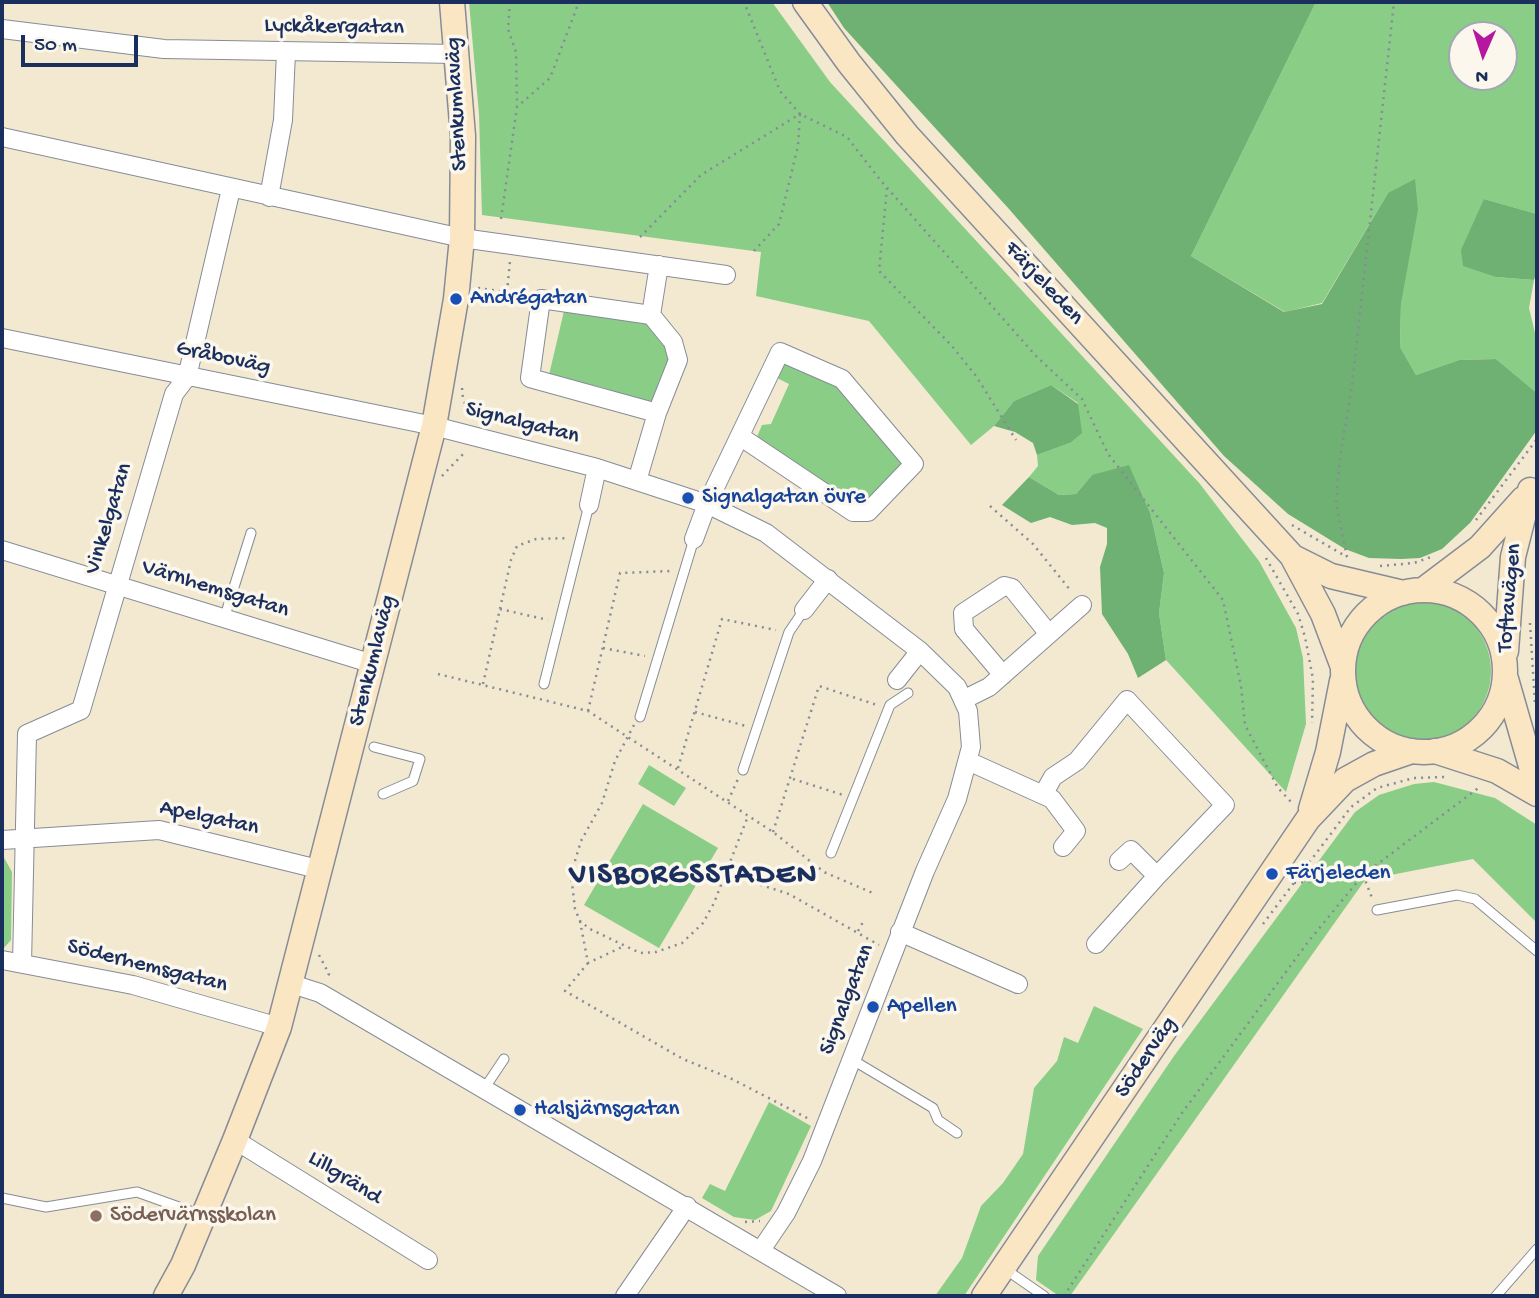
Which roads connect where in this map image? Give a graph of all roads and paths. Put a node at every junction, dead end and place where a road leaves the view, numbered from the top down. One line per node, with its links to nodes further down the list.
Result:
1 (452, 2): 9 (main road, Stenkumlaväg)
2 (510, 2): 10 (path)
3 (579, 2): 10 (path)
4 (744, 2): 11 (path)
5 (805, 2): 42 (main road, Färjeleden)
6 (1394, 2): 50 (path)
7 (2, 29): 8 (street, Lyckåkergatan)
8 (286, 52): 9 (street, Lyckåkergatan); 15 (street)
9 (457, 54): 18 (main road, Stenkumlaväg)
10 (517, 107): 16 (path)
11 (800, 114): 13 (path); 17 (path); 20 (path)
12 (2, 137): 14 (street)
13 (887, 188): 35 (path); 94 (path)
14 (231, 189): 15 (street); 30 (street, Vinkelgatan)
15 (269, 197): 18 (street)
16 (501, 219)
17 (640, 237)
18 (462, 238): 19 (street); 23 (main road, Stenkumlaväg)
19 (512, 245): 21 (street); 25 (path)
20 (754, 251)
21 (659, 265): 22 (street); 28 (street)
22 (726, 275)
23 (457, 285): 25 (path); 32 (main road, Stenkumlaväg)
24 (1537, 291): 27 (path)
25 (507, 292): 26 (path)
26 (541, 299): 28 (street); 31 (street, Signalgatan)
27 (1537, 313)
28 (651, 315): 31 (street)
29 (2, 338): 30 (street, Gråboväg)
30 (187, 377): 32 (street, Gråboväg); 55 (street, Vinkelgatan)
31 (657, 413): 37 (street)
32 (434, 426): 36 (street, Signalgatan); 67 (main road, Stenkumlaväg)
33 (741, 437): 33 (street); 39 (street)
34 (1537, 439): 43 (path)
35 (1016, 440)
36 (597, 468): 37 (street, Signalgatan); 40 (street, Signalgatan)
37 (637, 481): 39 (street, Signalgatan)
38 (1534, 484): 56 (main road, Toftavägen); 68 (main road, Toftavägen)
39 (707, 504): 46 (street); 54 (street, Signalgatan)
40 (589, 505): 45 (lane, Signalgatan)
41 (990, 506): 57 (path)
42 (1278, 527): 49 (main road, Färjeleden); 50 (path); 82 (path)
43 (1469, 528)
44 (251, 533): 60 (lane)
45 (581, 537): 58 (path); 61 (lane, Signalgatan)
46 (694, 539): 53 (lane)
47 (2, 550): 55 (street, Värnhemsgatan)
48 (1439, 554): 52 (path)
49 (1293, 556): 56 (main road, Färjeleden); 69 (main road, Färjeleden)
50 (1347, 557): 51 (path)
51 (1356, 561)
52 (1372, 565)
53 (684, 571): 64 (path); 66 (lane)
54 (828, 579): 59 (street); 65 (street, Signalgatan)
55 (115, 585): 60 (street, Värnhemsgatan); 102 (street, Vinkelgatan)
56 (1413, 591): 68 (main road); 69 (main road)
57 (1082, 605): 63 (street)
58 (499, 609): 61 (path); 72 (path)
59 (804, 610): 62 (lane)
60 (224, 618): 67 (street, Värnhemsgatan)
61 (562, 623): 73 (lane, Signalgatan)
62 (789, 632): 78 (path); 80 (lane)
63 (1049, 634): 71 (street); 71 (street)
64 (603, 648): 66 (path); 77 (path)
65 (920, 651): 74 (street); 75 (street, Signalgatan)
66 (658, 658): 79 (lane)
67 (373, 664): 107 (main road, Stenkumlaväg)
68 (1505, 670): 84 (main road); 92 (main road)
69 (1343, 671): 84 (main road); 100 (main road, Söderväg)
70 (439, 674): 72 (path)
71 (1003, 675): 75 (street)
72 (483, 684): 77 (path)
73 (544, 684)
74 (903, 687): 76 (lane)
75 (963, 700): 85 (street, Signalgatan)
76 (889, 709): 89 (path); 97 (lane)
77 (587, 712): 81 (path)
78 (695, 712): 80 (path); 86 (path)
79 (640, 717)
80 (756, 729): 87 (lane)
81 (626, 734): 86 (path); 115 (path)
82 (1311, 734)
83 (374, 747): 95 (lane)
84 (1423, 751): 90 (main road); 100 (main road, Söderväg)
85 (968, 761): 93 (street); 118 (street, Signalgatan)
86 (678, 768): 98 (path)
87 (743, 770): 98 (path)
88 (1447, 777): 111 (path)
89 (792, 778): 97 (path); 101 (path)
90 (1489, 778): 91 (path); 96 (main road); 109 (path)
91 (1474, 783)
92 (1537, 787)
93 (1044, 793): 104 (street); 110 (street)
94 (1296, 793)
95 (383, 794)
96 (1537, 794)
97 (853, 799): 105 (lane)
98 (727, 801): 99 (path)
99 (748, 816): 101 (path); 108 (path)
100 (1308, 820): 145 (main road, Söderväg)
101 (773, 832): 112 (path)
102 (26, 837): 103 (street, Apelgatan); 107 (street, Apelgatan); 125 (street)
103 (2, 840)
104 (1063, 847)
105 (831, 853)
106 (1119, 861): 110 (street)
107 (322, 870): 128 (main road, Stenkumlaväg)
108 (727, 874): 117 (path); 120 (path)
109 (1363, 875): 111 (path); 113 (path); 151 (path)
110 (1157, 876): 119 (street)
111 (1293, 883): 114 (path)
112 (875, 894)
113 (1377, 910): 122 (lane)
114 (1270, 915)
115 (580, 921): 120 (path); 124 (path)
116 (863, 922): 117 (path)
117 (858, 931): 121 (path)
118 (900, 932): 129 (street); 132 (street, Signalgatan)
119 (1096, 944)
120 (622, 947): 124 (path)
121 (883, 947)
122 (1537, 951)
123 (2, 960): 125 (street, Söderhemsgatan)
124 (587, 963): 134 (path)
125 (22, 964): 130 (street, Söderhemsgatan)
126 (329, 974): 127 (path)
127 (333, 979)
128 (292, 984): 130 (main road, Stenkumlaväg); 133 (street)
129 (1018, 984)
130 (279, 1027): 136 (main road, Stenkumlaväg)
131 (504, 1059): 133 (lane)
132 (850, 1059): 135 (lane); 143 (street, Signalgatan)
133 (484, 1089): 138 (street)
134 (814, 1122)
135 (957, 1133)
136 (235, 1140): 139 (main road, Stenkumlaväg); 144 (street, Lillgränd)
137 (2, 1198): 139 (lane)
138 (687, 1206): 143 (street); 147 (street)
139 (202, 1216): 146 (main road, Stenkumlaväg)
140 (765, 1219): 141 (path)
141 (736, 1220)
142 (1537, 1249): 152 (lane)
143 (761, 1250): 148 (street)
144 (428, 1260)
145 (1004, 1268): 149 (main road, Söderväg); 150 (lane)
146 (166, 1296)
147 (625, 1296)
148 (837, 1296)
149 (984, 1296)
150 (1044, 1296)
151 (1064, 1296)
152 (1496, 1296)

